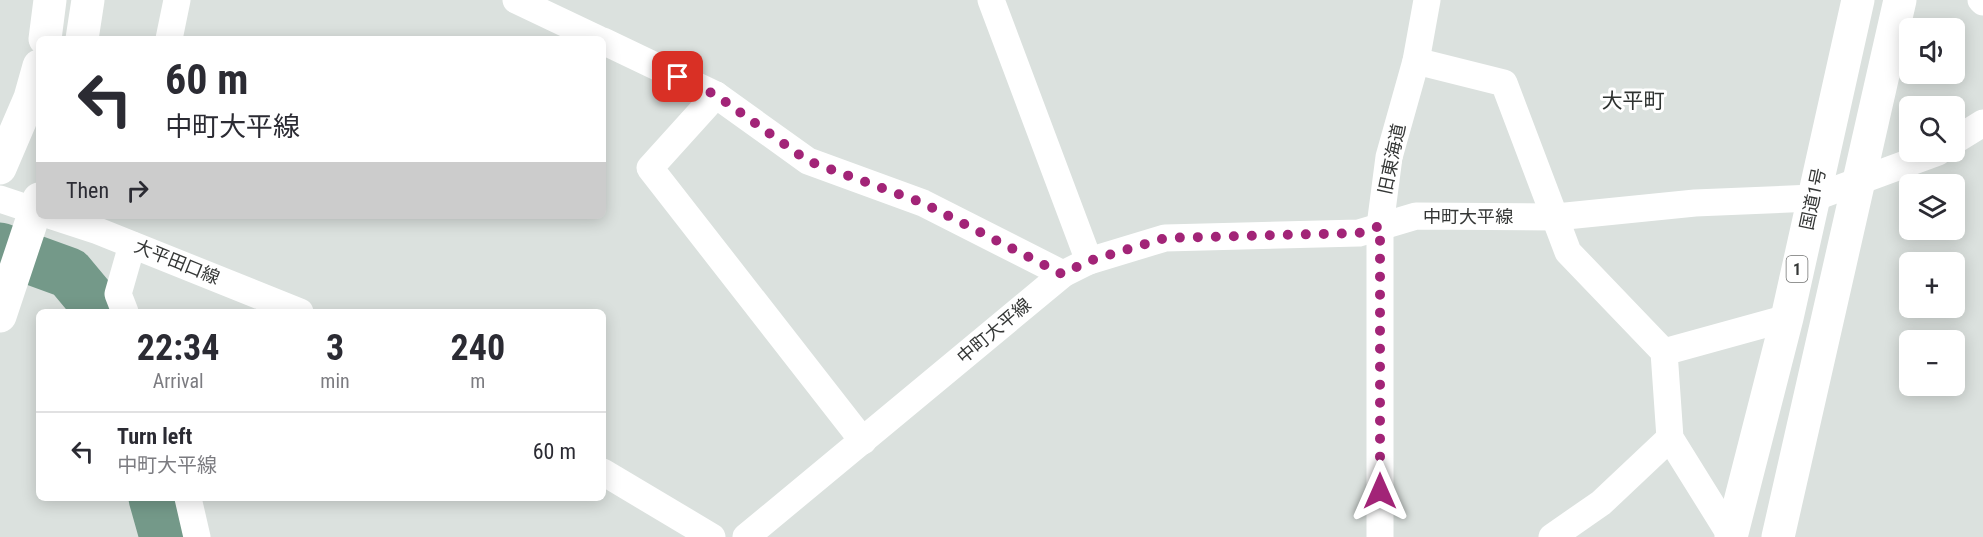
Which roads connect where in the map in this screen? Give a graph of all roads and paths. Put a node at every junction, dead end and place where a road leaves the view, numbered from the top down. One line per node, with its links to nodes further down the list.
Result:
1 (50, 0): 9 (highway)
2 (88, 0): 10 (highway)
3 (177, 0): 11 (street)
4 (516, 0): 12 (street)
5 (991, 0): 31 (street)
6 (1427, 0): 14 (street, 旧東海道)
7 (1858, 0): 22 (highway, 国道1号 / 1)
8 (1900, 0): 21 (highway)
9 (45, 36)
10 (82, 36)
11 (170, 36)
12 (592, 36)
13 (606, 42): 16 (street)
14 (1416, 61): 26 (street); 29 (street, 旧東海道)
15 (36, 77): 19 (highway)
16 (716, 95): 32 (street); 39 (street)
17 (1983, 123): 18 (street)
18 (1965, 134)
19 (5, 157)
20 (1912, 162): 21 (street, 中町大平線)
21 (1859, 182): 22 (street, 中町大平線); 48 (highway)
22 (1812, 198): 26 (street, 中町大平線); 36 (highway, 国道1号 / 1)
23 (0, 199): 25 (street)
24 (36, 208): 35 (highway)
25 (36, 211)
26 (1556, 218): 29 (street, 中町大平線); 37 (street)
27 (70, 219): 28 (street, 大平田口線)
28 (101, 224): 30 (street, 大平田口線)
29 (1380, 226): 31 (street, 中町大平線); 46 (street, 旧東海道)
30 (132, 245): 33 (street); 34 (street, 大平田口線)
31 (1089, 261): 32 (street, 中町大平線)
32 (1062, 274): 39 (street, 中町大平線)
33 (123, 309)
34 (292, 309)
35 (0, 316)
36 (1787, 318): 37 (street); 42 (highway, 国道1号 / 1)
37 (1664, 352): 38 (street)
38 (1670, 438): 42 (street); 47 (street)
39 (863, 441): 45 (street, 中町大平線)
40 (606, 474): 44 (street)
41 (189, 501): 43 (street)
42 (1731, 536)
43 (197, 537)
44 (712, 537)
45 (746, 537)
46 (1380, 537)
47 (1552, 537)
48 (1778, 537)

